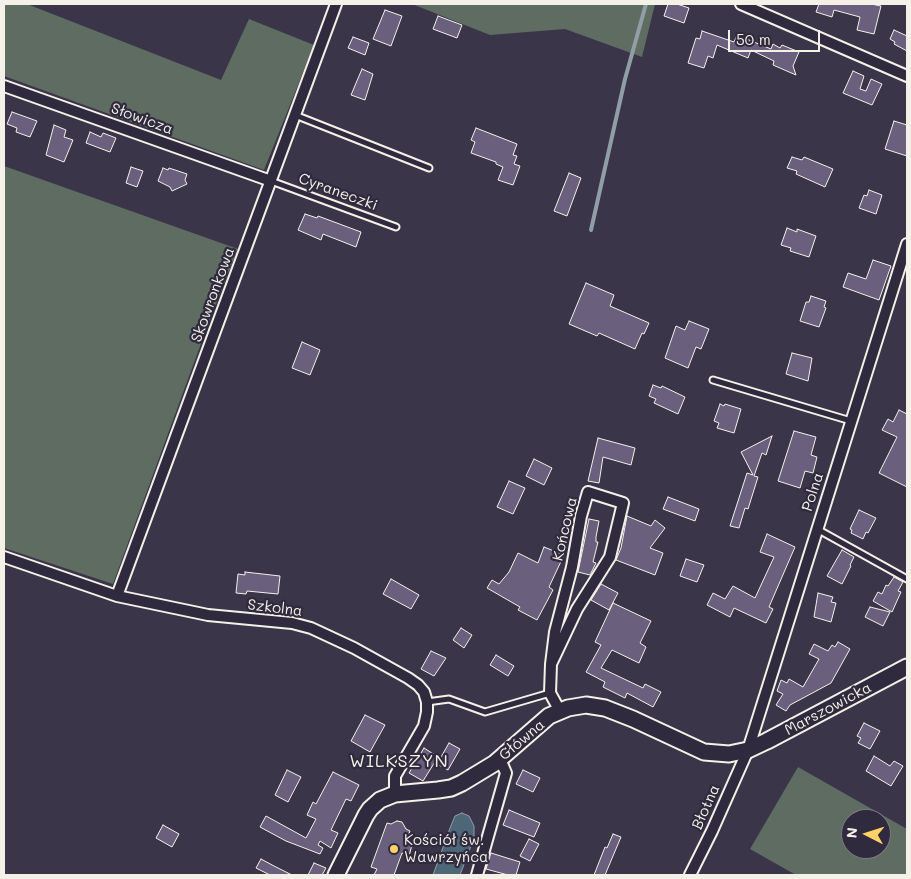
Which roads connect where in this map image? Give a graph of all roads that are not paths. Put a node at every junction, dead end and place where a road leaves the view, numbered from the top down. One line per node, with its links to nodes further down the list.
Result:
1 (336, 4): 5 (street, Skowronkowa)
2 (741, 4): 3 (street)
3 (907, 76)
4 (4, 86): 7 (street, Słowicza)
5 (295, 115): 6 (lane); 7 (street, Skowronkowa)
6 (429, 168)
7 (271, 181): 8 (lane, Cyraneczki); 15 (street, Skowronkowa)
8 (396, 227)
9 (907, 244): 11 (street, Polna)
10 (713, 380): 11 (lane)
11 (851, 422): 12 (street, Polna)
12 (817, 529): 14 (lane); 21 (street, Polna)
13 (4, 557): 15 (street, Szkolna)
14 (907, 579)
15 (118, 596): 19 (street, Szkolna)
16 (551, 664): 16 (street, Końcowa); 18 (street, Końcowa)
17 (907, 667): 21 (street, Marszowicka)
18 (550, 693): 19 (lane); 20 (street)
19 (427, 702): 23 (street)
20 (560, 711): 21 (street, Główna); 22 (street, Główna)
21 (748, 750): 26 (street, Błotna)
22 (500, 759): 23 (street, Główna); 25 (street)
23 (395, 794): 24 (street, Główna)
24 (336, 875)
25 (477, 875)
26 (690, 875)

